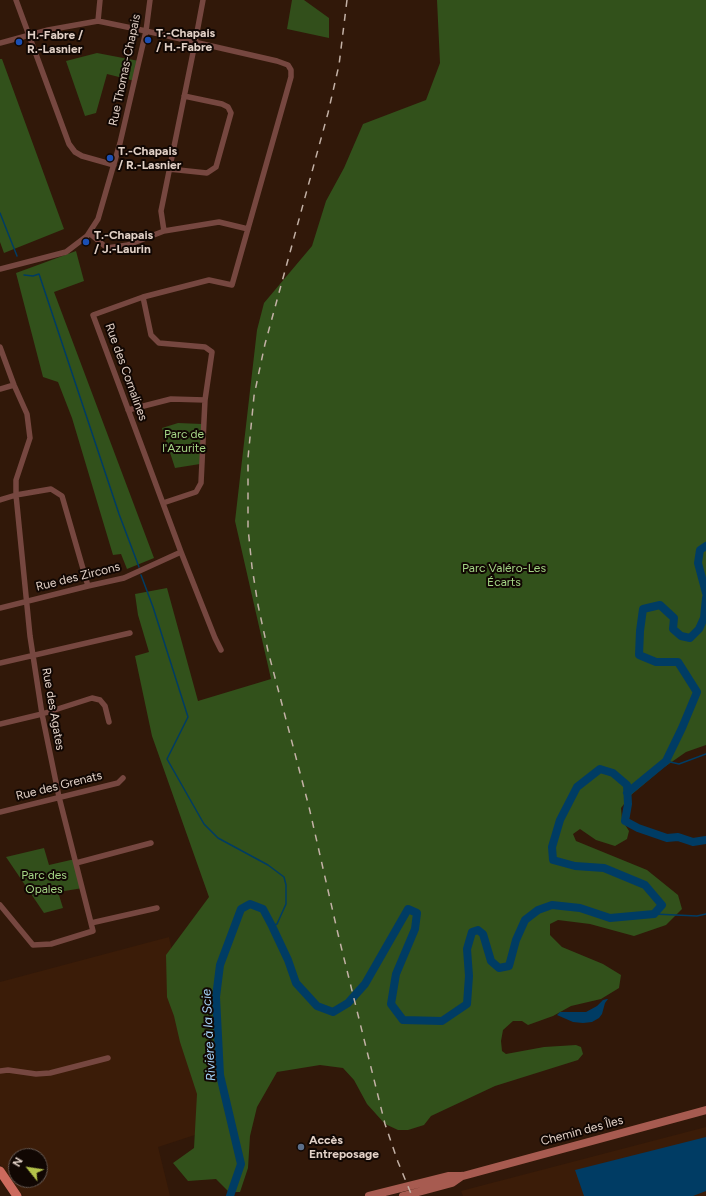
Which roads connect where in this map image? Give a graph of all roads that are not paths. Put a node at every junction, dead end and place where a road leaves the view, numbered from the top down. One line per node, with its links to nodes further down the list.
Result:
1 (16, 0): 7 (street)
2 (100, 0): 5 (street)
3 (150, 0): 6 (street, Rue Thomas-Chapais)
4 (203, 0): 9 (street)
5 (98, 21): 6 (street); 7 (street)
6 (146, 31): 9 (street); 11 (street, Rue Thomas-Chapais)
7 (29, 36): 8 (street); 11 (street)
8 (0, 43)
9 (196, 43): 10 (street); 13 (street, Rue des Cornalines)
10 (184, 96): 12 (street); 12 (street)
11 (114, 165): 15 (street, Rue Thomas-Chapais)
12 (169, 169): 14 (street)
13 (248, 229): 14 (street); 17 (street, Rue des Cornalines)
14 (164, 231): 15 (street)
15 (89, 233): 16 (street, Rue Thomas-Chapais)
16 (0, 269)
17 (143, 297): 21 (street); 22 (street, Rue des Cornalines)
18 (0, 347): 19 (street, Rue des Agates)
19 (14, 385): 20 (street); 23 (street, Rue des Agates)
20 (0, 389)
21 (205, 400): 22 (street); 25 (street)
22 (128, 410): 25 (street, Rue des Cornalines)
23 (16, 495): 24 (street); 27 (street); 28 (street, Rue des Agates)
24 (0, 500)
25 (163, 503): 26 (street, Rue des Cornalines)
26 (181, 552): 27 (street, Rue des Zircons); 31 (street, Rue des Cornalines)
27 (88, 586): 28 (street, Rue des Zircons)
28 (27, 601): 29 (street, Rue des Zircons); 32 (street, Rue des Agates)
29 (0, 608)
30 (130, 633): 32 (street)
31 (221, 650)
32 (33, 655): 33 (street); 34 (street, Rue des Agates)
33 (0, 663)
34 (42, 714): 35 (street); 36 (street); 38 (street, Rue des Agates)
35 (109, 722)
36 (0, 724)
37 (123, 778): 38 (street, Rue des Grenats)
38 (59, 797): 39 (street, Rue des Grenats); 41 (street, Rue des Agates)
39 (0, 812)
40 (151, 843): 41 (street)
41 (76, 863): 44 (street, Rue des Agates)
42 (0, 905): 44 (street)
43 (157, 908): 44 (street)
44 (92, 923)
45 (108, 1058): 46 (street)
46 (0, 1071)
47 (706, 1110): 49 (main road, Chemin des Îles)
48 (0, 1171): 50 (main road)
49 (463, 1176): 51 (main road, Chemin des Îles); 52 (main road, Chemin des Îles)
50 (17, 1196)
51 (369, 1196)
52 (403, 1196)

